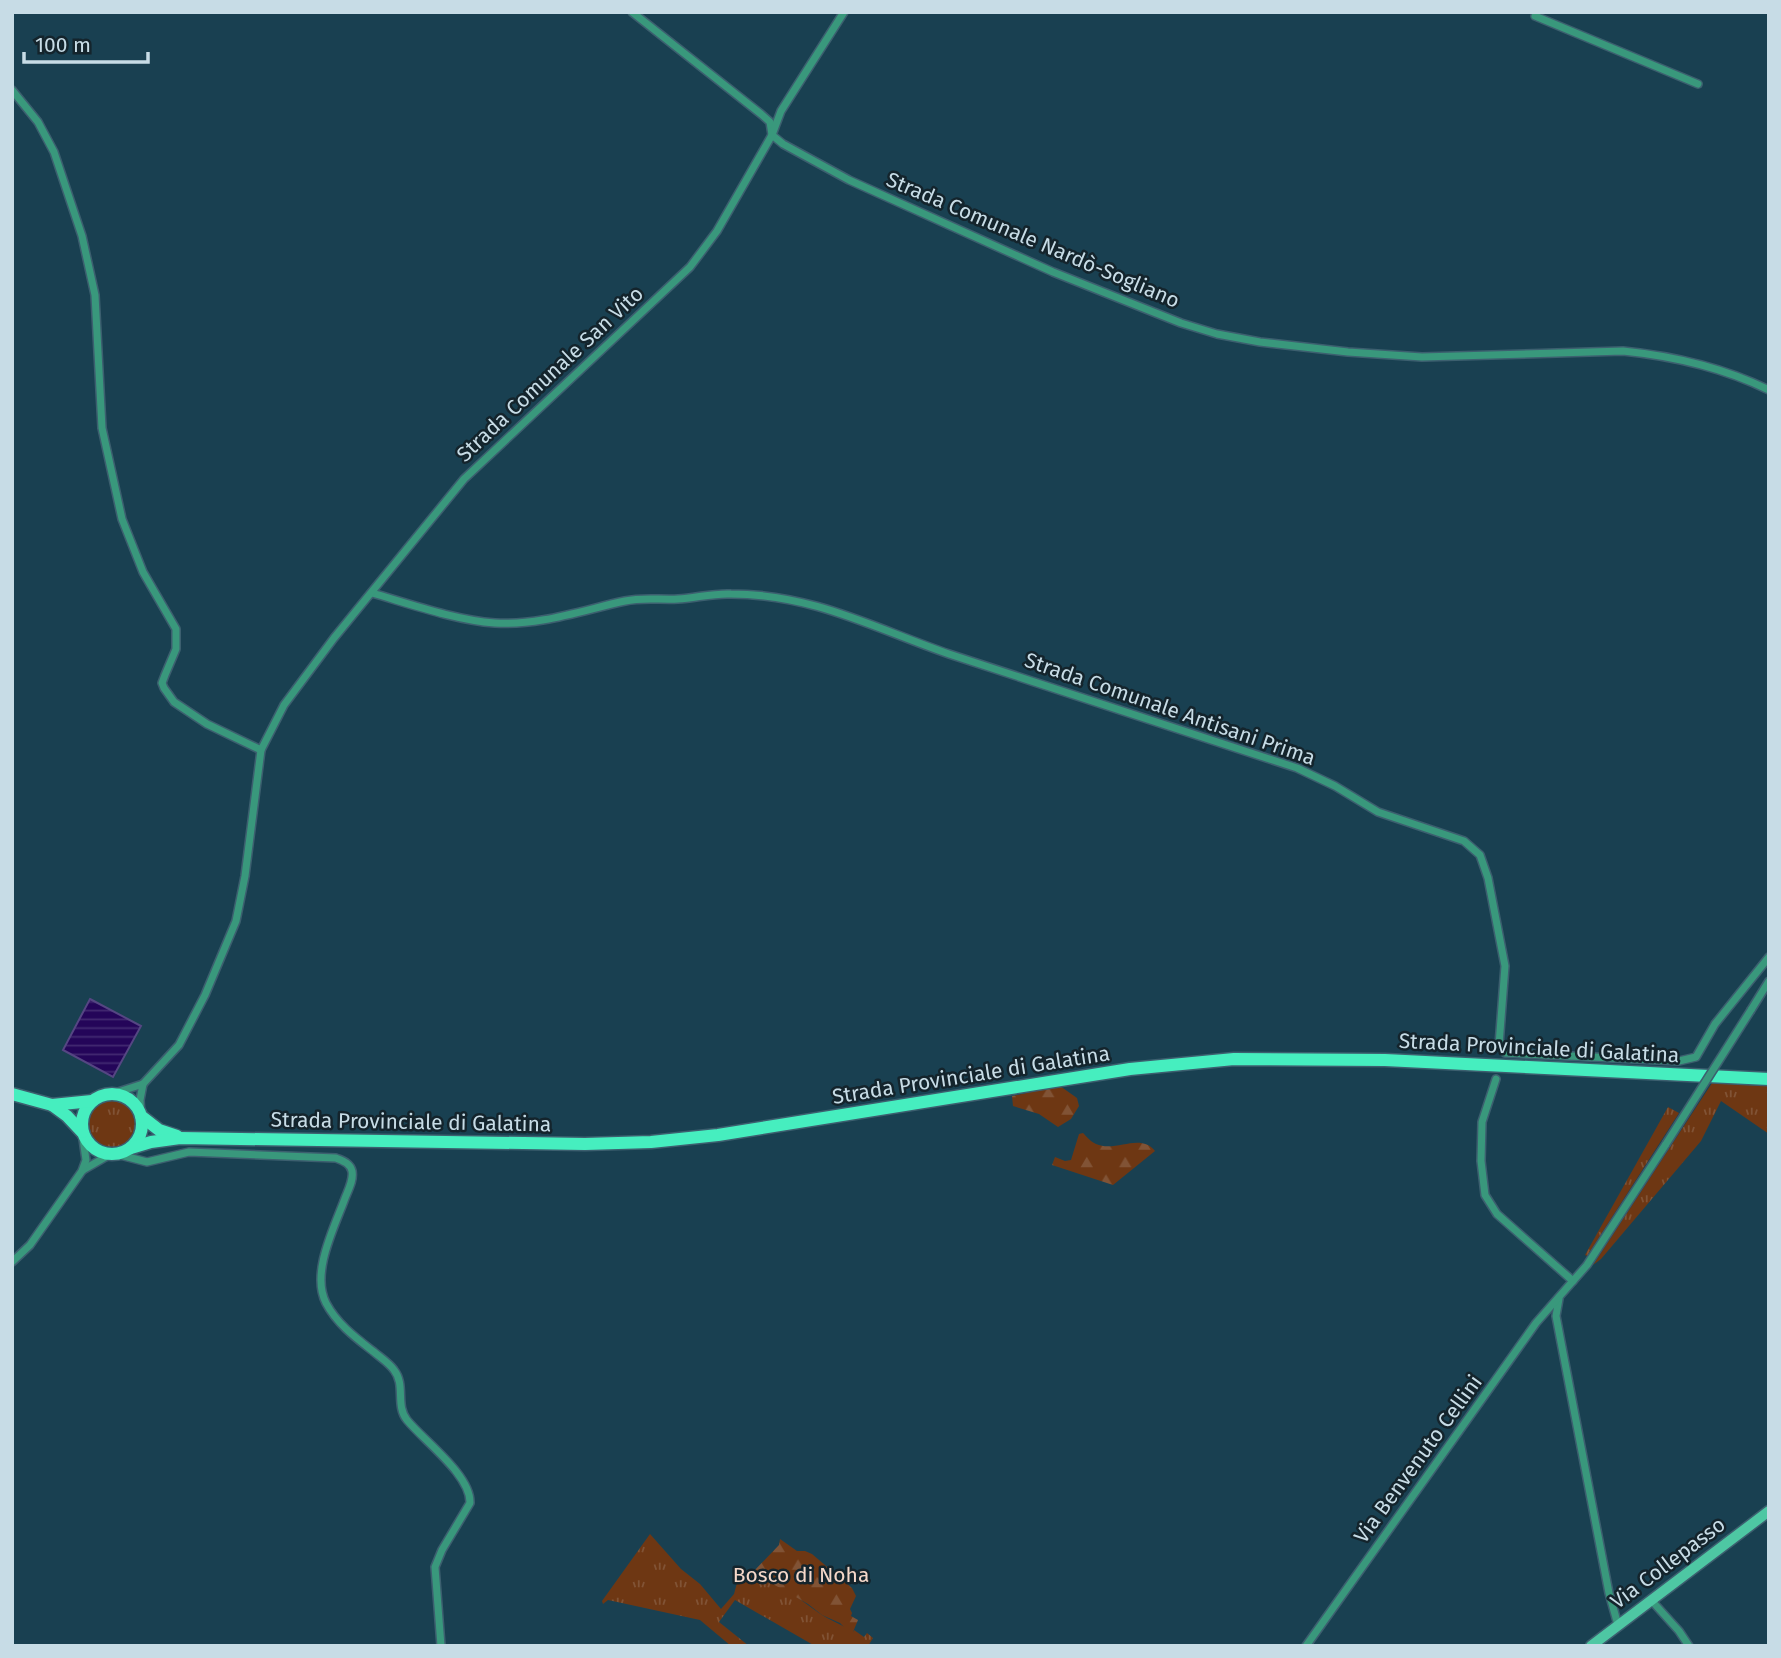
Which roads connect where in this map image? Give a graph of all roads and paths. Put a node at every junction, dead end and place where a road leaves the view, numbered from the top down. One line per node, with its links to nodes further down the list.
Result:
1 (632, 12): 6 (street, Strada Comunale Nardò-Sogliano)
2 (844, 12): 6 (street, Strada Comunale San Vito)
3 (1537, 12): 4 (street)
4 (1698, 84)
5 (12, 90): 9 (street)
6 (772, 135): 7 (street, Strada Comunale Nardò-Sogliano); 8 (street, Strada Comunale San Vito)
7 (1769, 390)
8 (372, 593): 9 (street, Strada Comunale San Vito); 10 (street, Strada Comunale Antisani Prima)
9 (261, 750): 14 (street, Strada Comunale San Vito)
10 (1769, 957)
11 (1769, 981): 25 (street, Via Benvenuto Cellini, bridge)
12 (1496, 1079): 25 (street)
13 (1769, 1079): 21 (main road, Strada Provinciale di Galatina)
14 (143, 1084): 15 (street); 19 (street)
15 (115, 1093): 17 (main road); 19 (main road, Strada Provinciale di Galatina)
16 (12, 1094): 18 (main road)
17 (92, 1101): 18 (main road); 20 (main road)
18 (52, 1105): 20 (main road)
19 (141, 1116): 21 (main road, Strada Provinciale di Galatina); 22 (main road)
20 (82, 1132): 22 (main road); 23 (street)
21 (180, 1138): 22 (main road, Strada Provinciale di Galatina)
22 (120, 1152): 23 (street); 30 (street)
23 (82, 1171): 24 (street)
24 (12, 1262)
25 (1573, 1281): 26 (street, Via Benvenuto Cellini)
26 (1561, 1295): 29 (street); 31 (street, Via Benvenuto Cellini)
27 (1769, 1511): 28 (street, Via Collepasso)
28 (1651, 1600): 29 (street, Via Collepasso); 33 (street)
29 (1618, 1625): 32 (street, Via Collepasso)
30 (441, 1646)
31 (1306, 1646)
32 (1591, 1646)
33 (1689, 1646)

